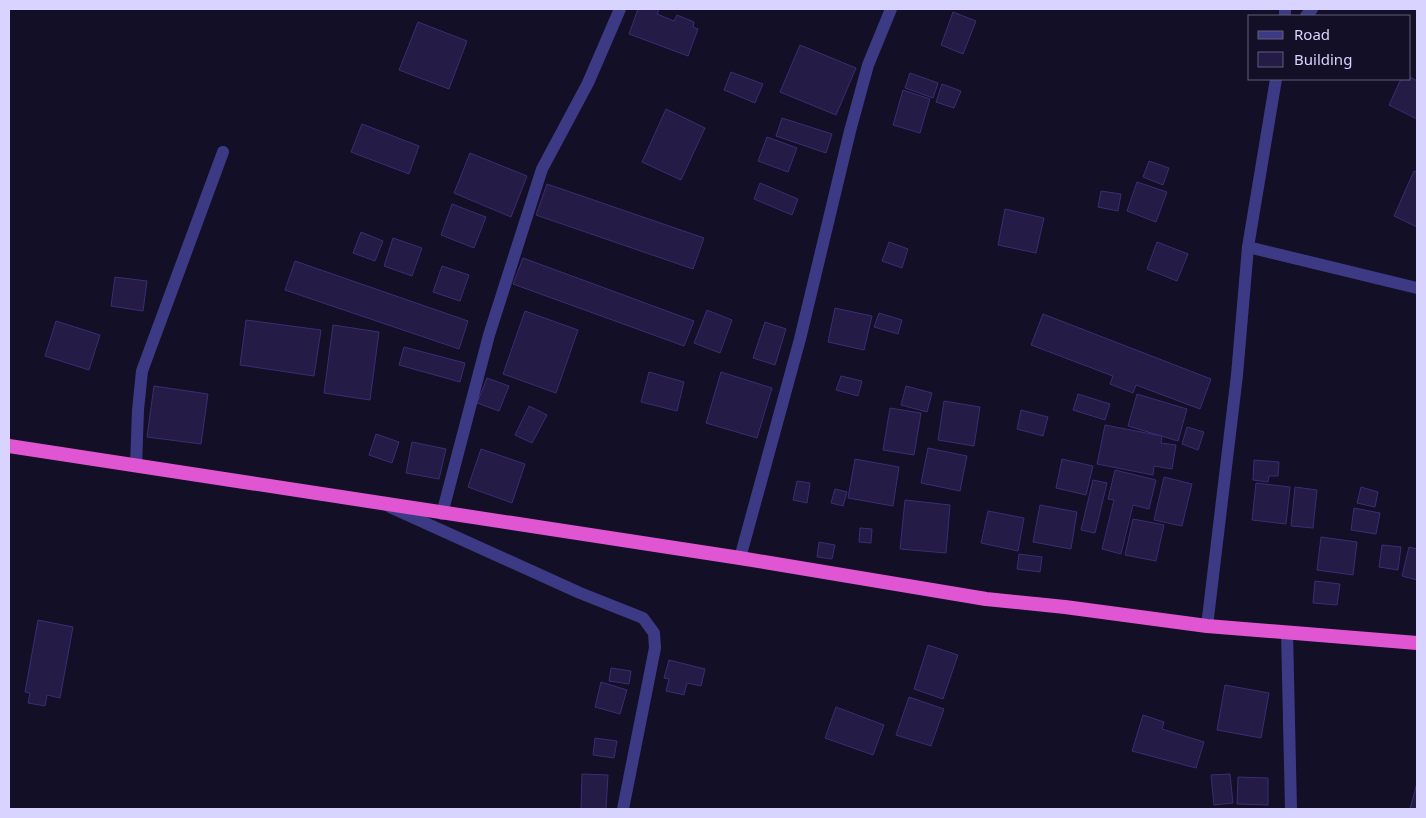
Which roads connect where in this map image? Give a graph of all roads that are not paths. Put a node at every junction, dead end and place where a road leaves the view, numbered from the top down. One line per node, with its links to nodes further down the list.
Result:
1 (620, 9): 10 (street)
2 (891, 9): 11 (street)
3 (1276, 80): 5 (street)
4 (223, 152): 8 (street)
5 (1248, 247): 6 (street); 12 (street)
6 (1417, 288)
7 (9, 446): 8 (highway)
8 (136, 466): 9 (highway)
9 (388, 506): 10 (highway); 15 (street)
10 (442, 514): 11 (highway)
11 (740, 558): 12 (highway)
12 (1207, 626): 13 (highway)
13 (1288, 632): 14 (highway); 16 (street)
14 (1417, 643)
15 (623, 809)
16 (1292, 809)

